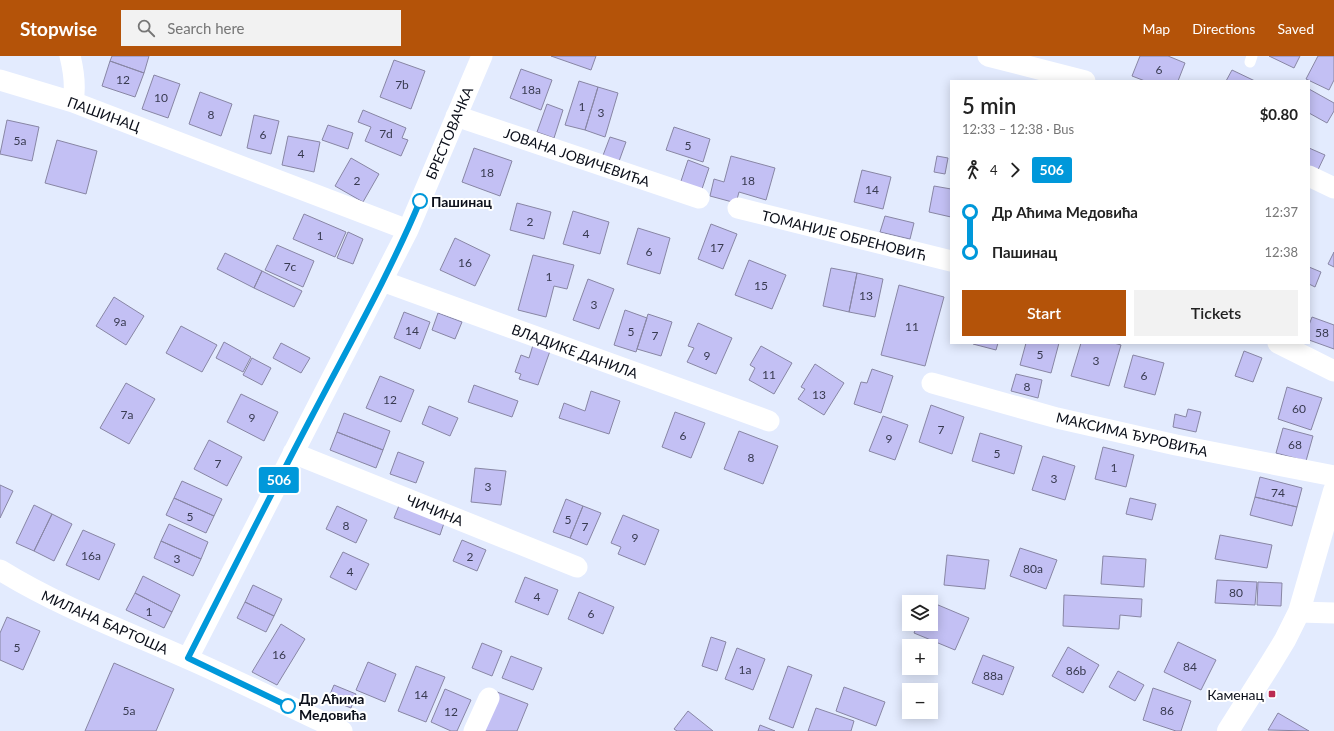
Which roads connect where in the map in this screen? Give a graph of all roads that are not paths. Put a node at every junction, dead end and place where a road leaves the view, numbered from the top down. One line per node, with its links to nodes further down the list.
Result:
1 (70, 56): 6 (street)
2 (482, 56): 7 (street, БРЕСТОВАЧКА)
3 (988, 56): 5 (street)
4 (0, 80): 6 (street, ПАШИНАЦ)
5 (1081, 80)
6 (73, 102): 12 (street, ПАШИНАЦ)
7 (456, 116): 10 (street, ЈОВАНА ЈОВИЧЕВИЋА); 12 (street, БРЕСТОВАЧКА)
8 (1310, 176): 9 (street)
9 (1334, 188)
10 (699, 198)
11 (738, 208): 13 (street, ТОМАНИЈЕ ОБРЕНОВИЋ)
12 (408, 230): 14 (street, БРЕСТОВАЧКА)
13 (950, 261)
14 (382, 281): 18 (street, ВЛАДИКЕ ДАНИЛА); 19 (street, БРЕСТОВАЧКА)
15 (1280, 344): 16 (street)
16 (1334, 371)
17 (932, 383): 20 (street, МАКСИМА ЂУРОВИЋА)
18 (769, 421)
19 (293, 453): 22 (street, ЧИЧИНА); 26 (street, БРЕСТОВАЧКА)
20 (1334, 476)
21 (1334, 491): 24 (street)
22 (577, 567)
23 (0, 570): 26 (street, МИЛАНА БАРТОША)
24 (1299, 612): 25 (street); 30 (street)
25 (1334, 613)
26 (188, 658): 28 (street, МИЛАНА БАРТОША)
27 (489, 698): 29 (street)
28 (342, 731)
29 (474, 731)
30 (1228, 731)

